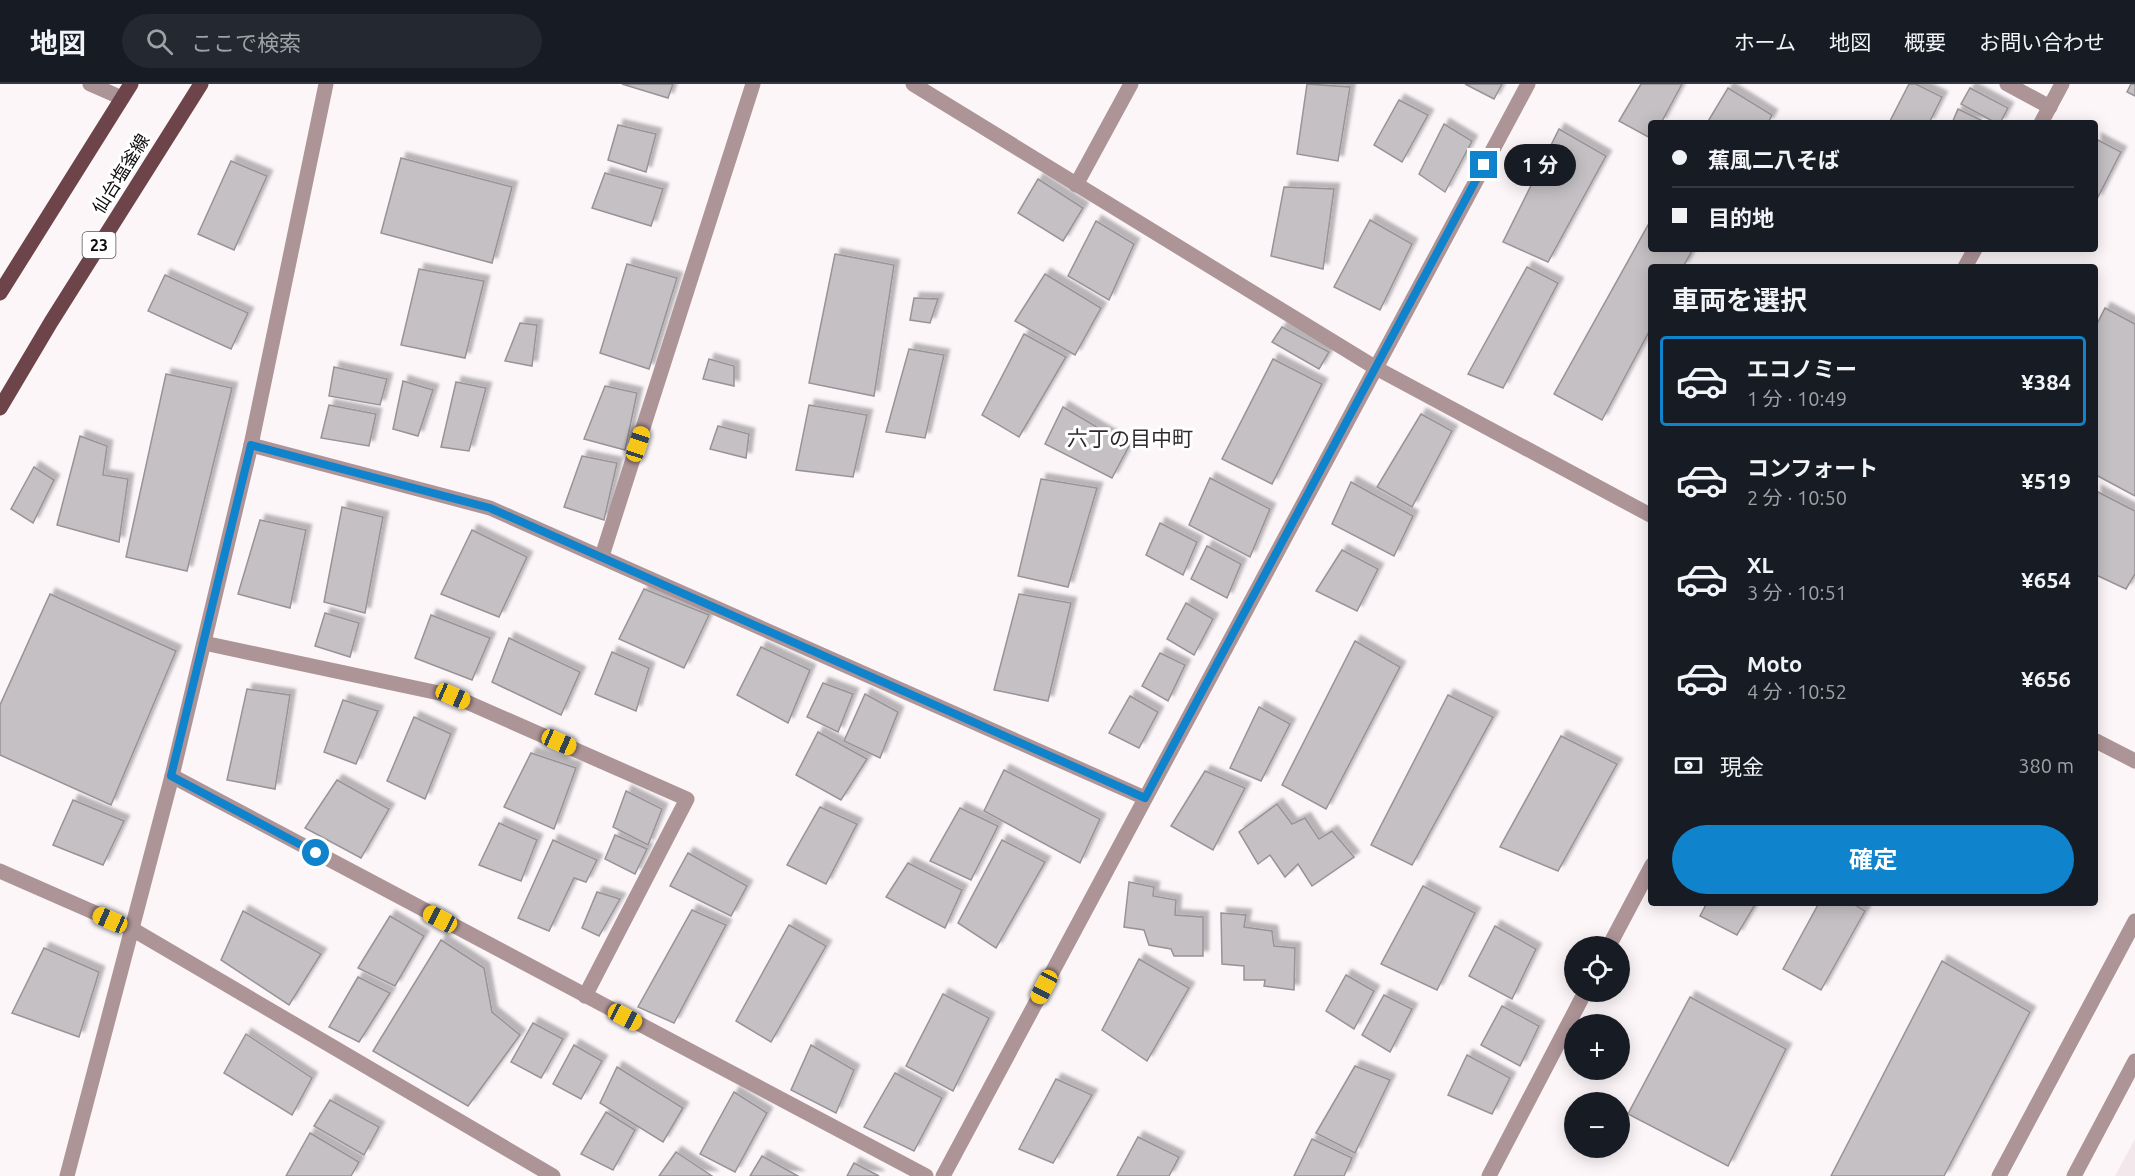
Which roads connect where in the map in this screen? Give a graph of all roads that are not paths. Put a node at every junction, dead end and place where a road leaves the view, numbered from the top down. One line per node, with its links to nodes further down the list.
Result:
1 (90, 84): 11 (street)
2 (131, 84): 11 (main road)
3 (201, 84): 17 (main road, 仙台塩釜線 / 23)
4 (326, 84): 18 (street)
5 (753, 84): 20 (street)
6 (913, 84): 14 (street)
7 (1131, 84): 14 (street)
8 (1528, 84): 16 (street)
9 (2007, 84): 12 (street)
10 (2062, 84): 12 (street)
11 (122, 98): 15 (main road)
12 (2050, 107): 13 (street)
13 (2043, 120)
14 (1076, 185): 16 (street)
15 (0, 293)
16 (1376, 368): 19 (street); 25 (street)
17 (0, 408)
18 (251, 445): 20 (street); 21 (street)
19 (1648, 514)
20 (602, 556): 25 (street)
21 (204, 644): 24 (street); 31 (street)
22 (2098, 742): 23 (street)
23 (2135, 761)
24 (171, 776): 29 (street); 31 (street)
25 (1145, 798): 37 (street)
26 (0, 871): 29 (street)
27 (1648, 873): 30 (street)
28 (2135, 921): 39 (street)
29 (132, 929): 34 (street); 35 (street)
30 (1614, 936)
31 (585, 996): 36 (street)
32 (1581, 1002): 38 (street)
33 (2135, 1061): 40 (street)
34 (67, 1176)
35 (553, 1176)
36 (926, 1176)
37 (943, 1176)
38 (1489, 1176)
39 (1999, 1176)
40 (2074, 1176)

